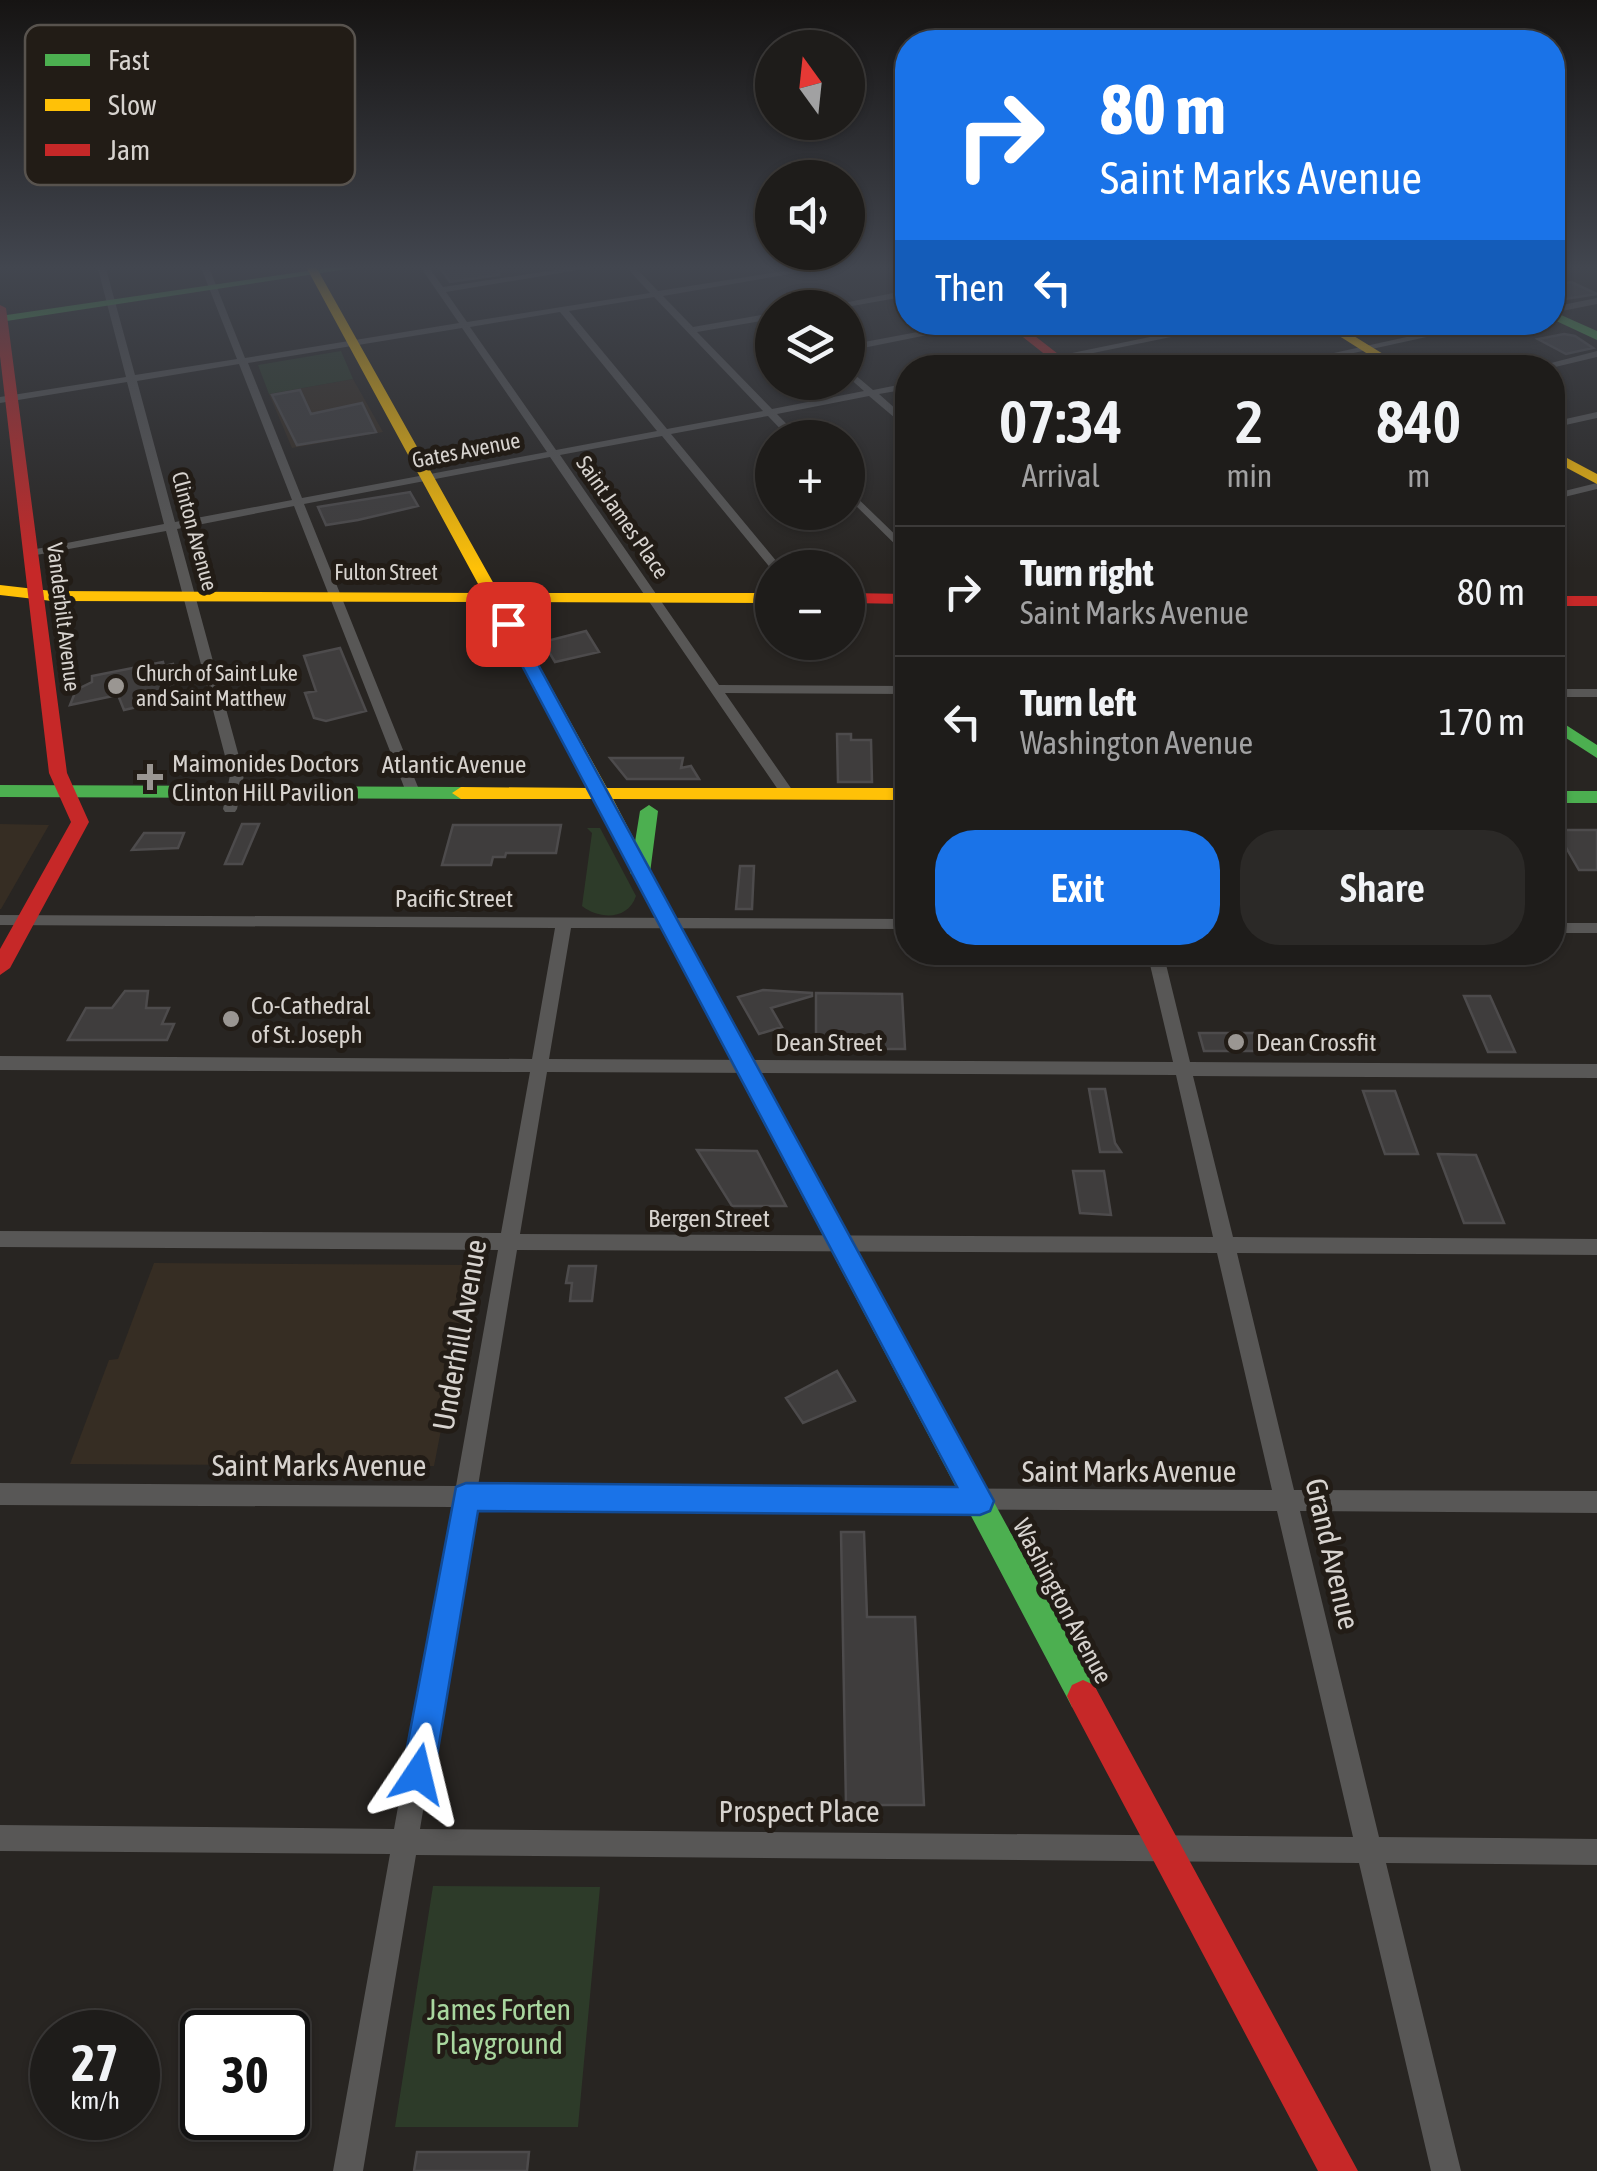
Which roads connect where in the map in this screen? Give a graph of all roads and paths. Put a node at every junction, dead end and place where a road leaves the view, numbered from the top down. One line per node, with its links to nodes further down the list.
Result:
1 (4, 366): 13 (main road, Vanderbilt Avenue)
2 (128, 366): 9 (street, Clinton Avenue)
3 (210, 366): 9 (street)
4 (245, 366): 25 (street)
5 (367, 366): 22 (main road, Washington Avenue)
6 (494, 366): 20 (street, Saint James Place)
7 (610, 366): 19 (street)
8 (727, 366): 14 (street)
9 (132, 379): 13 (street); 27 (street, Clinton Avenue)
10 (865, 388): 12 (street)
11 (895, 388): 12 (street, Gates Avenue)
12 (871, 393): 14 (street, Gates Avenue); 15 (street)
13 (6, 400): 30 (main road, Vanderbilt Avenue)
14 (770, 412): 17 (street); 19 (street, Gates Avenue)
15 (895, 414)
16 (1597, 414): 18 (street)
17 (778, 420)
18 (1565, 422)
19 (664, 432): 20 (street, Gates Avenue); 29 (street)
20 (554, 453): 22 (street, Gates Avenue); 36 (street, Saint James Place)
21 (1565, 462): 23 (main road)
22 (428, 477): 25 (street, Gates Avenue); 35 (main road, Washington Avenue)
23 (1597, 483): 24 (street)
24 (1565, 492)
25 (299, 502): 27 (street, Gates Avenue); 34 (street)
26 (865, 510): 28 (street)
27 (171, 526): 30 (street, Gates Avenue); 33 (street, Clinton Avenue)
28 (895, 541)
29 (761, 550)
30 (31, 553): 32 (main road, Vanderbilt Avenue)
31 (0, 590): 32 (main road, Fulton Street)
32 (38, 594): 33 (main road, Fulton Street); 54 (main road, Vanderbilt Avenue)
33 (190, 596): 34 (main road, Fulton Street); 55 (street, Clinton Avenue)
34 (337, 597): 35 (main road, Fulton Street); 49 (street)
35 (494, 597): 36 (main road, Fulton Street); 56 (main road, Washington Avenue)
36 (654, 598): 37 (main road, Fulton Street); 42 (street, Saint James Place)
37 (755, 598)
38 (865, 598): 39 (main road)
39 (895, 599)
40 (1565, 599): 41 (main road)
41 (1597, 601)
42 (718, 689): 43 (street); 50 (street, Saint James Place)
43 (895, 690)
44 (1565, 692): 45 (street)
45 (1597, 693)
46 (1565, 731): 47 (main road)
47 (1597, 754)
48 (0, 791): 54 (main road, Atlantic Avenue)
49 (413, 792): 55 (main road, Atlantic Avenue); 56 (main road, Atlantic Avenue)
50 (788, 794): 51 (main road, Atlantic Avenue); 56 (main road, Atlantic Avenue)
51 (895, 794)
52 (1565, 797): 53 (main road)
53 (1597, 797)
54 (70, 800): 55 (main road, Atlantic Avenue); 57 (main road, Atlantic Avenue); 64 (main road, Vanderbilt Avenue)
55 (232, 800): 56 (main road, Atlantic Avenue)
56 (604, 801): 58 (main road, Atlantic Avenue); 62 (main road, Washington Avenue)
57 (0, 808)
58 (649, 810): 59 (main road, Atlantic Avenue); 62 (main road)
59 (895, 812)
60 (1565, 814): 61 (main road)
61 (1597, 814)
62 (640, 873): 66 (main road, Washington Avenue)
63 (0, 920): 64 (street, Pacific Street)
64 (26, 920): 65 (street, Pacific Street); 71 (main road, Vanderbilt Avenue)
65 (564, 924): 66 (street, Pacific Street); 73 (street, Underhill Avenue)
66 (669, 924): 67 (street, Pacific Street); 74 (main road, Washington Avenue)
67 (895, 924)
68 (1565, 928): 69 (street)
69 (1597, 928)
70 (1159, 965): 75 (street, Grand Avenue)
71 (0, 968)
72 (0, 1063): 73 (street, Dean Street)
73 (540, 1066): 74 (street, Dean Street); 78 (street, Underhill Avenue)
74 (745, 1067): 75 (street, Dean Street); 79 (main road, Washington Avenue)
75 (1183, 1069): 76 (street, Dean Street); 80 (street, Grand Avenue)
76 (1597, 1071)
77 (0, 1239): 78 (street, Bergen Street)
78 (510, 1242): 79 (street, Bergen Street); 83 (street, Underhill Avenue)
79 (839, 1243): 80 (street, Bergen Street); 84 (main road, Washington Avenue)
80 (1225, 1245): 81 (street, Bergen Street); 85 (street, Grand Avenue)
81 (1597, 1247)
82 (0, 1494): 83 (street, Saint Marks Avenue)
83 (466, 1497): 84 (street, Saint Marks Avenue); 88 (street, Underhill Avenue)
84 (980, 1501): 85 (street, Saint Marks Avenue); 89 (main road, Washington Avenue)
85 (1287, 1502): 86 (street, Saint Marks Avenue); 90 (street, Grand Avenue)
86 (1597, 1502)
87 (0, 1838): 88 (street, Prospect Place)
88 (406, 1841): 89 (street, Prospect Place); 92 (street, Underhill Avenue)
89 (1163, 1848): 90 (street, Prospect Place); 93 (main road, Washington Avenue)
90 (1370, 1850): 91 (street, Prospect Place); 94 (street, Grand Avenue)
91 (1597, 1852)
92 (348, 2171)
93 (1338, 2171)
94 (1446, 2171)

